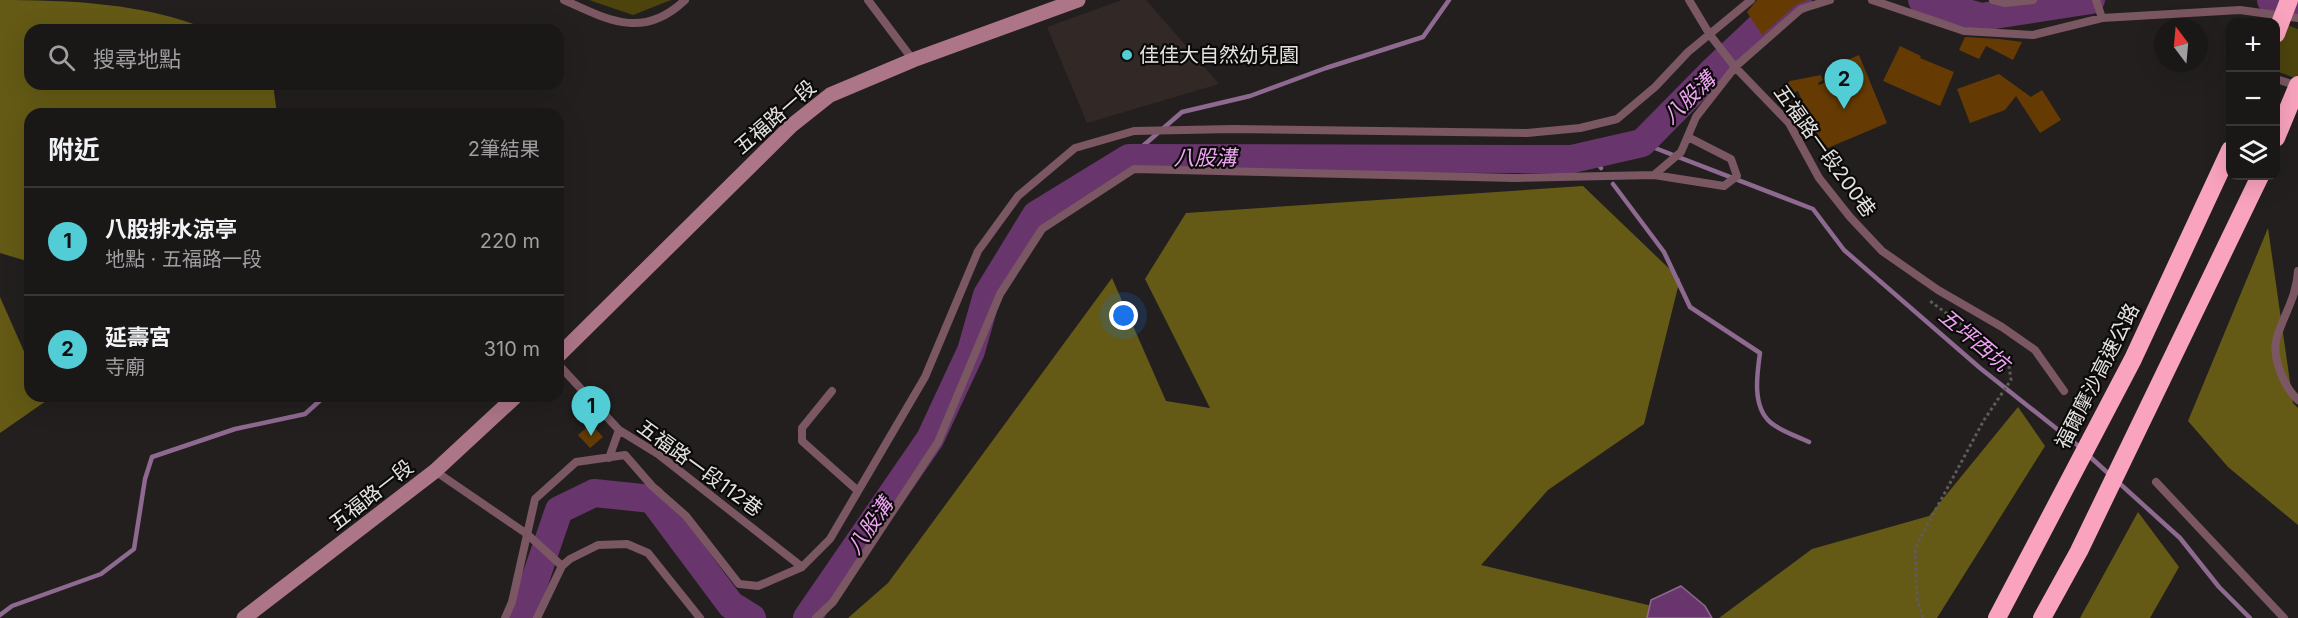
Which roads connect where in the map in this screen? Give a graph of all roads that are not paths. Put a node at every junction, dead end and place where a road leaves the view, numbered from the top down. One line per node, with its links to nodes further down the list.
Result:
1 (564, 0): 2 (lane)
2 (685, 0)
3 (868, 0): 18 (lane)
4 (1078, 0): 18 (main road, 五福路一段)
5 (1689, 0): 17 (lane, 五福路一段200巷)
6 (1750, 0): 17 (lane)
7 (1830, 0): 19 (lane)
8 (1872, 0): 13 (lane)
9 (1993, 0): 10 (lane)
10 (2033, 0)
11 (2096, 0): 14 (lane)
12 (2289, 0): 16 (highway, bridge)
13 (1884, 3): 14 (lane)
14 (2102, 17): 15 (lane)
15 (2298, 18)
16 (2280, 24)
17 (1710, 35): 19 (lane, 五福路一段200巷); 39 (lane)
18 (913, 60): 29 (main road, 五福路一段)
19 (1735, 67): 23 (lane); 32 (lane, 五福路一段200巷)
20 (2280, 80): 21 (lane)
21 (2298, 86): 22 (highway, bridge)
22 (2280, 129)
23 (1688, 137): 25 (lane); 25 (lane)
24 (2226, 161): 48 (highway, 福爾摩沙高速公路)
25 (1654, 175): 47 (lane)
26 (2258, 180): 49 (highway)
27 (2298, 271): 28 (lane)
28 (2298, 284): 33 (lane)
29 (564, 350)
30 (564, 370): 35 (lane, 五福路一段112巷)
31 (832, 391): 39 (lane)
32 (2064, 391)
33 (2298, 400)
34 (510, 402): 37 (main road, 五福路一段)
35 (619, 430): 36 (lane); 42 (lane, 五福路一段112巷)
36 (609, 458): 40 (lane); 42 (lane)
37 (435, 471): 40 (lane); 43 (main road, 五福路一段)
38 (2156, 482): 50 (lane)
39 (858, 491): 42 (lane)
40 (527, 534): 41 (lane); 44 (lane)
41 (562, 566): 45 (lane); 46 (lane)
42 (802, 567)
43 (244, 618)
44 (504, 618)
45 (537, 618)
46 (700, 618)
47 (816, 618)
48 (1996, 618)
49 (2042, 618)
50 (2284, 618)

